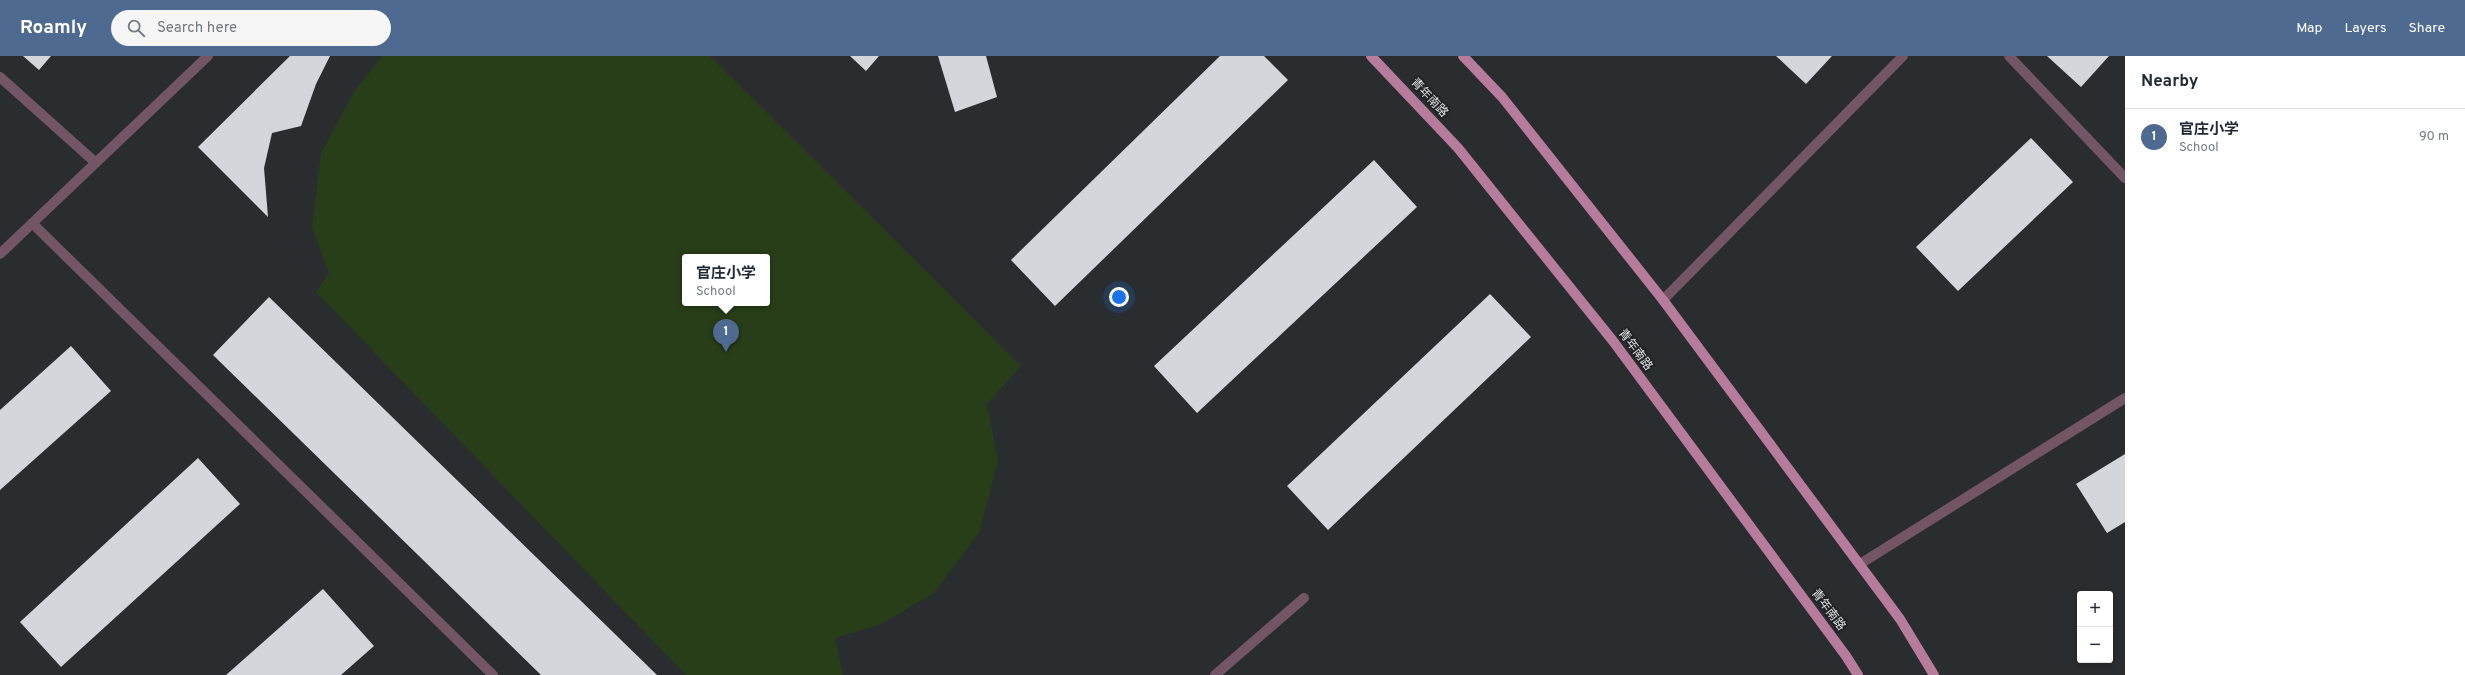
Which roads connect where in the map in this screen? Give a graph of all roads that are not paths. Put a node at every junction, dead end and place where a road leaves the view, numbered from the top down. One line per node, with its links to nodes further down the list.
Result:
1 (208, 56): 7 (street)
2 (1372, 56): 17 (main road, 青年南路)
3 (1463, 56): 11 (main road)
4 (1903, 56): 11 (street)
5 (2009, 56): 8 (street)
6 (0, 78): 7 (street)
7 (96, 163): 9 (street)
8 (2125, 178)
9 (32, 223): 10 (street); 15 (street)
10 (0, 254)
11 (1663, 300): 13 (main road)
12 (2125, 398): 13 (street)
13 (1860, 564): 18 (main road)
14 (1304, 598): 16 (street)
15 (493, 675)
16 (1215, 675)
17 (1858, 675)
18 (1934, 675)

